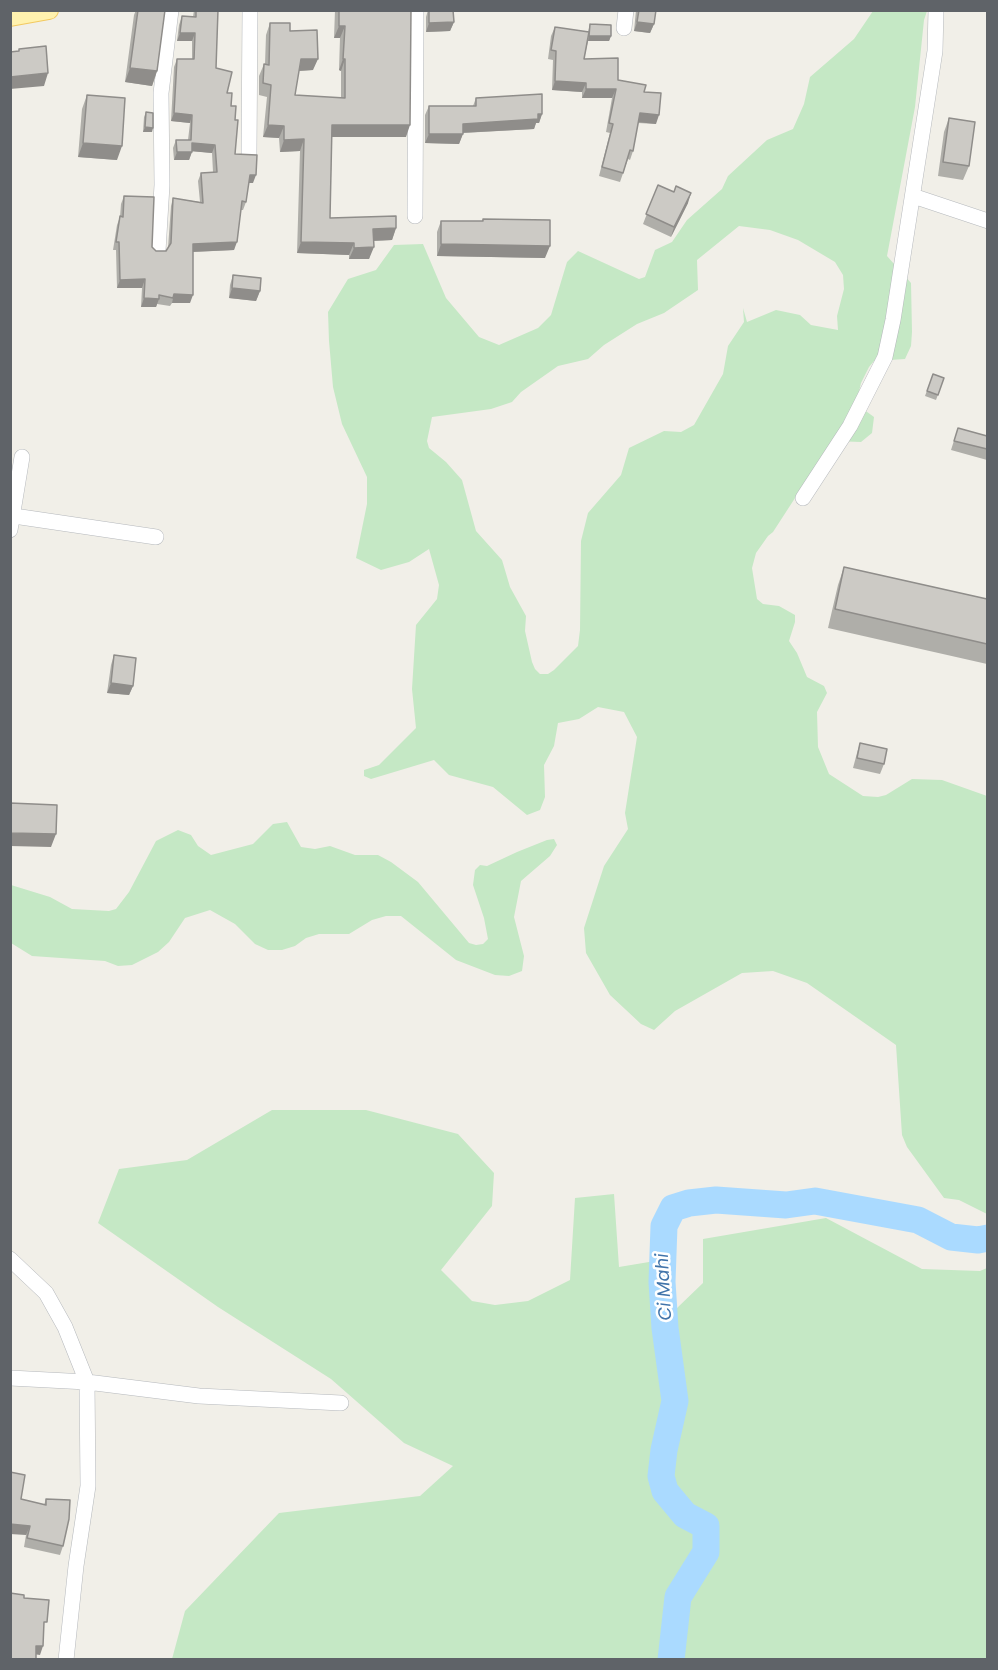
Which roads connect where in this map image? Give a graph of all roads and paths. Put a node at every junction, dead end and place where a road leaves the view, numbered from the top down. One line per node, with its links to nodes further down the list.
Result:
1 (49, 10): 7 (main road)
2 (171, 10): 13 (street)
3 (250, 10): 9 (street)
4 (416, 10): 11 (street)
5 (626, 10): 8 (street)
6 (936, 10): 10 (street)
7 (10, 16)
8 (624, 28)
9 (249, 154)
10 (913, 196): 12 (street); 15 (street)
11 (415, 216)
12 (987, 221)
13 (158, 251)
14 (22, 457): 16 (street)
15 (803, 498)
16 (12, 523): 17 (street)
17 (156, 537)
18 (10, 1259): 20 (street)
19 (10, 1378): 20 (street)
20 (87, 1382): 21 (street); 22 (street)
21 (341, 1403)
22 (66, 1659)

